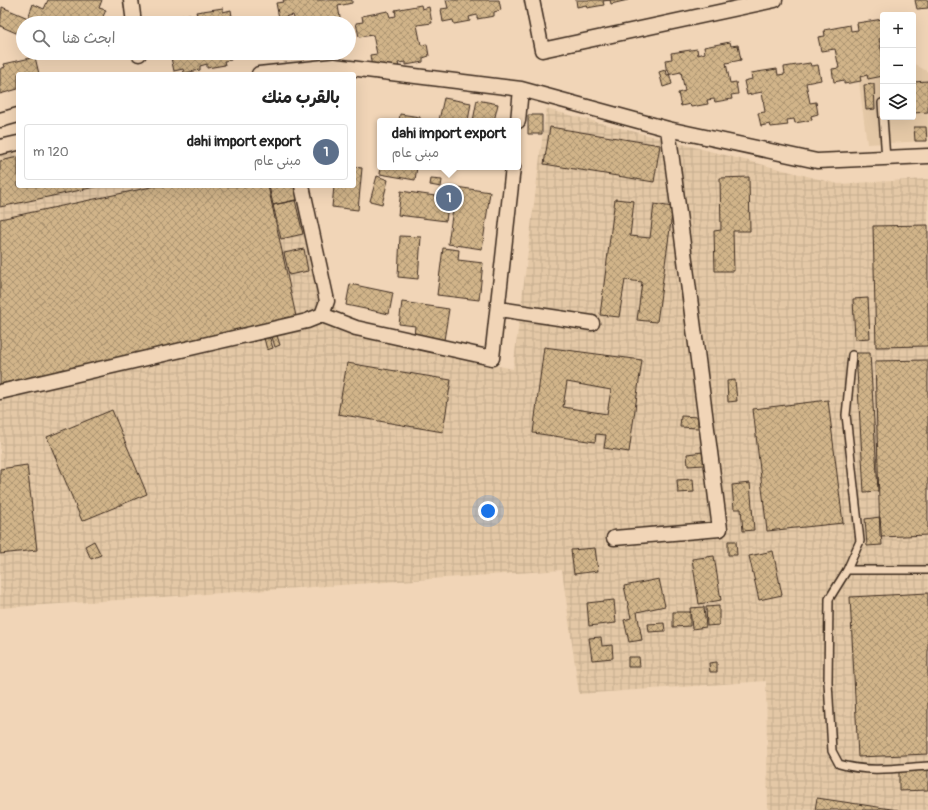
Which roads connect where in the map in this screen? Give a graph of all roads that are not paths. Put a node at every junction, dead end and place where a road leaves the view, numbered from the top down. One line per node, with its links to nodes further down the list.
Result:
1 (131, 0): 4 (street)
2 (532, 0): 3 (street)
3 (775, 0)
4 (133, 16)
5 (278, 72): 6 (street)
6 (521, 89): 8 (street); 11 (street)
7 (16, 116): 9 (street)
8 (518, 118)
9 (0, 120)
10 (883, 120): 15 (lane)
11 (668, 129): 15 (street); 23 (street)
12 (16, 143): 13 (street)
13 (0, 147)
14 (928, 156): 15 (street)
15 (886, 159)
16 (513, 170): 18 (street)
17 (302, 188): 19 (street)
18 (498, 309): 19 (street); 20 (street)
19 (322, 316): 22 (street)
20 (592, 323)
21 (852, 355): 24 (lane)
22 (0, 392)
23 (614, 538)
24 (847, 570): 25 (lane); 26 (lane)
25 (928, 570)
26 (928, 766)

